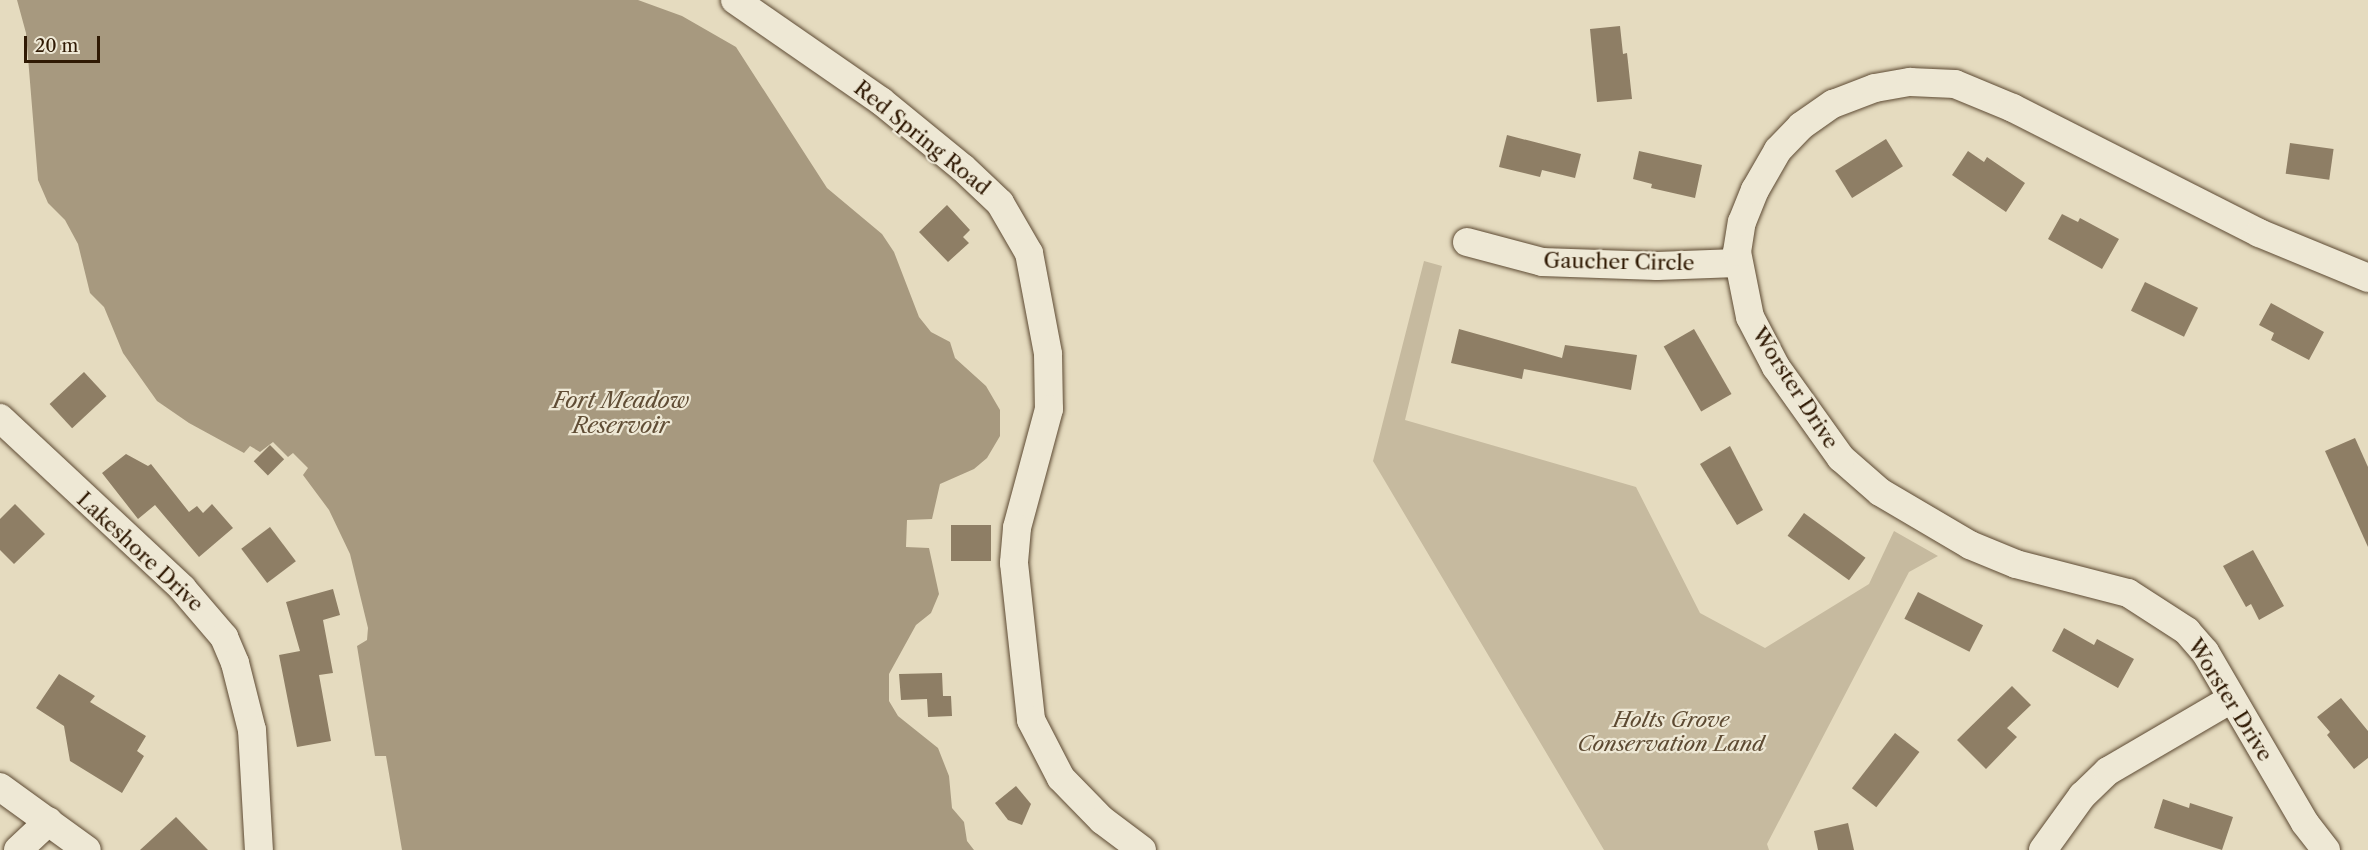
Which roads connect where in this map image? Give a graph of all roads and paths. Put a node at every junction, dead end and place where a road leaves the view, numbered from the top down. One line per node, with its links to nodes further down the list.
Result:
1 (735, 0): 12 (street, Red Spring Road)
2 (1467, 242): 3 (street, Gaucher Circle)
3 (1737, 263): 4 (street, Worster Drive); 6 (street, Worster Drive)
4 (2368, 278)
5 (0, 418): 11 (street, Lakeshore Drive)
6 (2231, 699): 13 (street); 14 (street, Worster Drive)
7 (0, 787): 8 (street)
8 (49, 821): 9 (street); 10 (street)
9 (18, 850)
10 (87, 850)
11 (259, 850)
12 (1142, 850)
13 (2043, 850)
14 (2326, 850)

